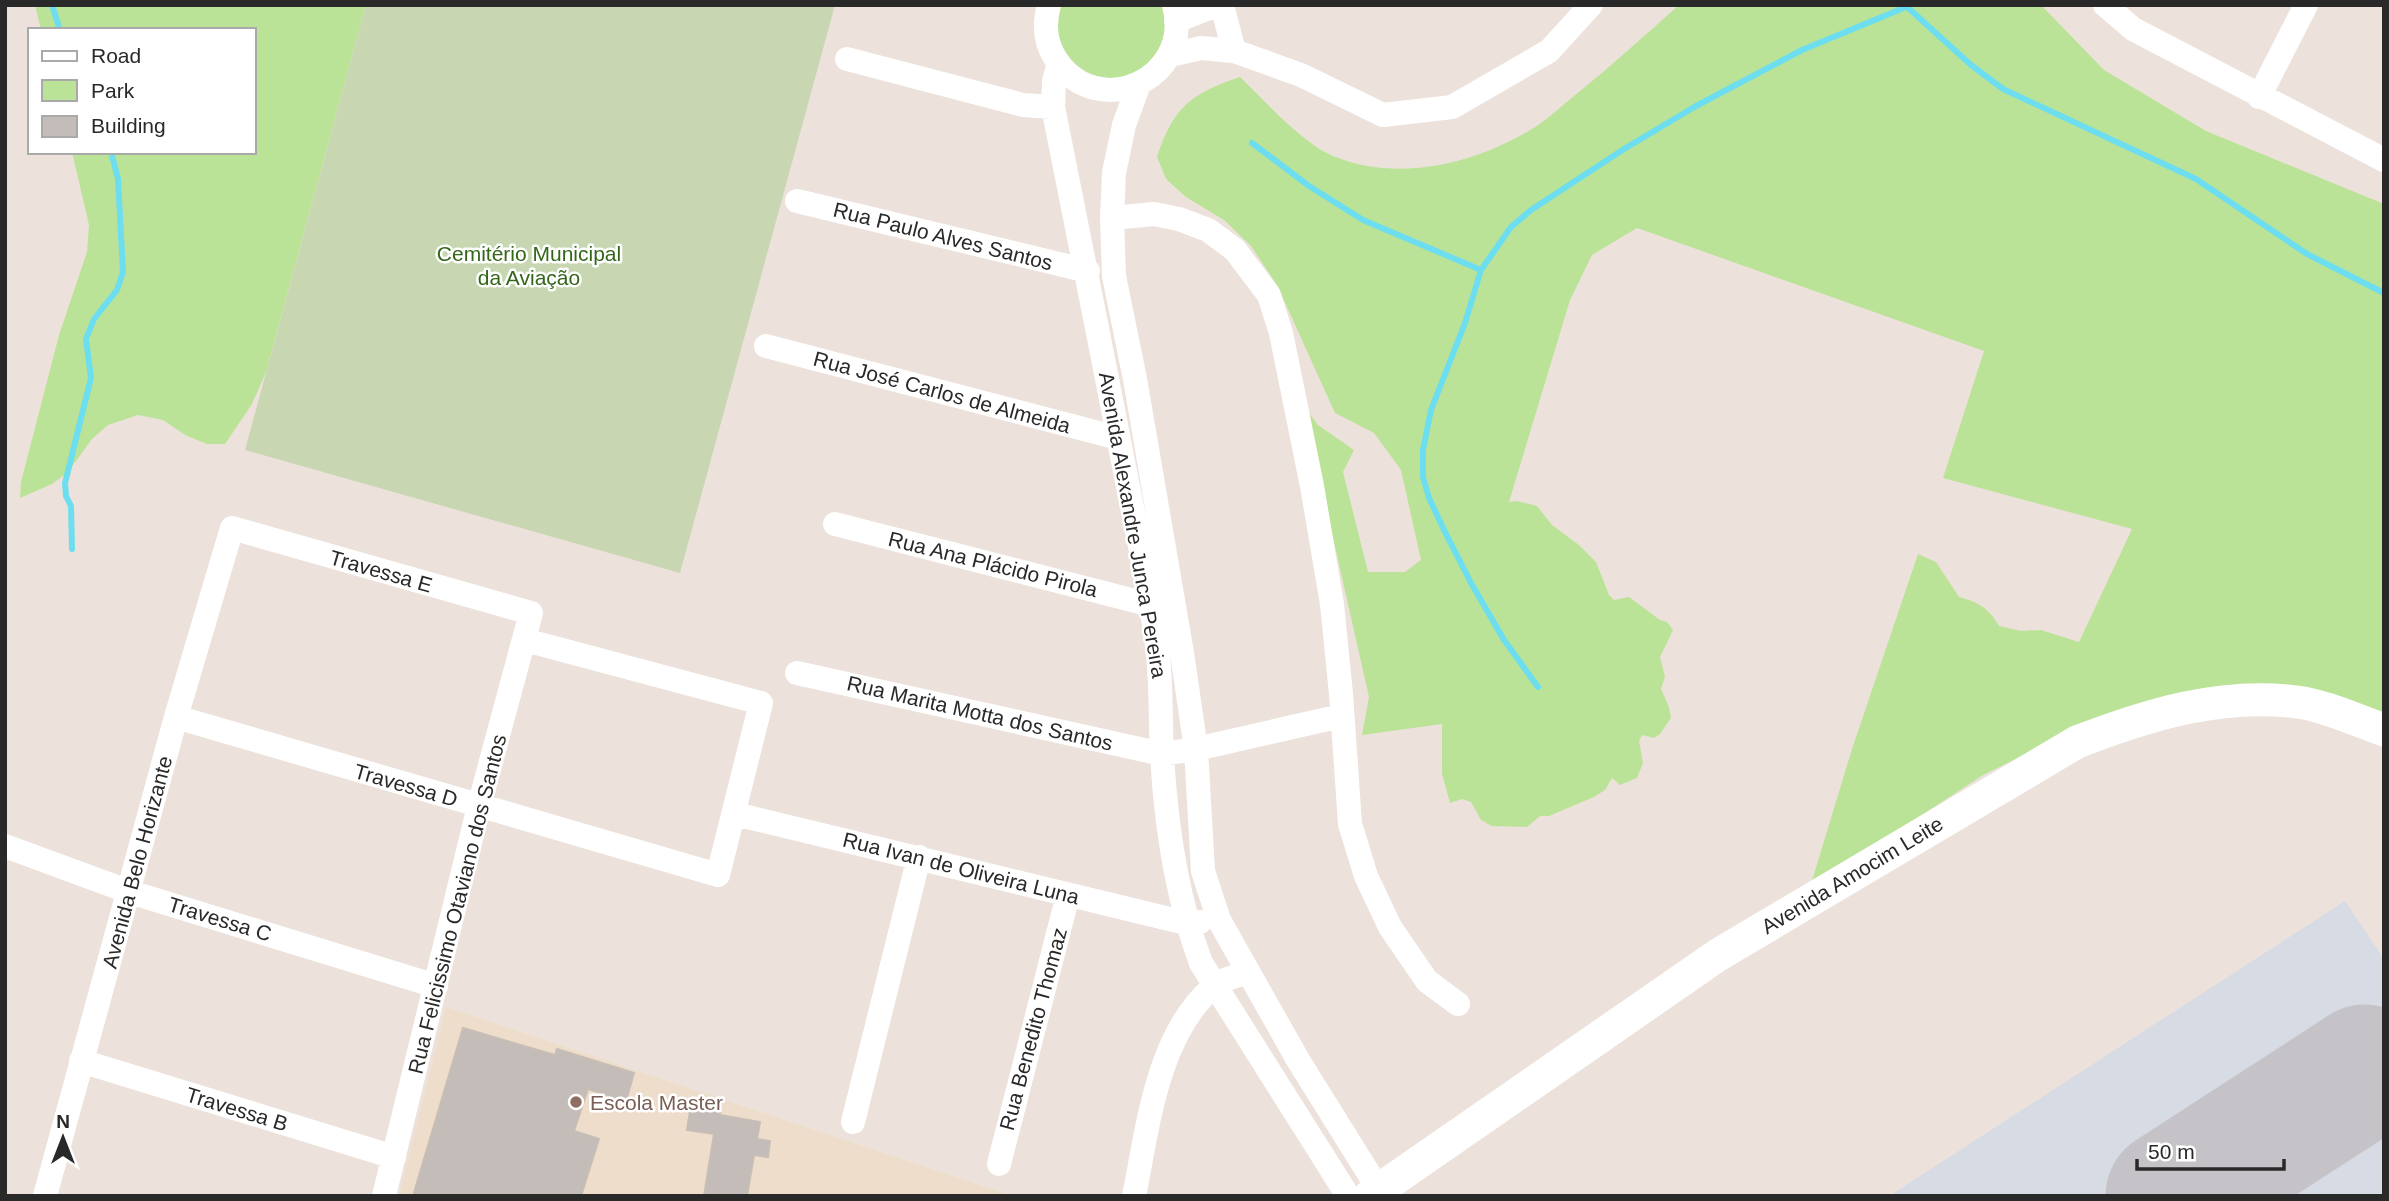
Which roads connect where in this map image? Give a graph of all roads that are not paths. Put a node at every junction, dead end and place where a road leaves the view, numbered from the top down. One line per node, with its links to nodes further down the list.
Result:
1 (1219, 5): 6 (street); 7 (street)
2 (1591, 5): 7 (street)
3 (2105, 5): 12 (street)
4 (2306, 5): 12 (street)
5 (1044, 11): 10 (street)
6 (1175, 13): 8 (street)
7 (1234, 51): 8 (street)
8 (1170, 55): 11 (street)
9 (847, 59): 13 (street)
10 (1059, 64): 11 (street); 13 (street, Avenida Alexandre Junca Pereira)
11 (1139, 84): 16 (street, Avenida Alexandre Junca Pereira)
12 (2259, 97): 14 (street)
13 (1053, 107): 17 (street, Avenida Alexandre Junca Pereira)
14 (2384, 160)
15 (797, 201): 17 (street, Rua Paulo Alves Santos)
16 (1112, 218): 26 (street); 29 (street, Avenida Alexandre Junca Pereira)
17 (1088, 271): 19 (street, Avenida Alexandre Junca Pereira)
18 (766, 346): 19 (street, Rua José Carlos de Almeida)
19 (1118, 438): 22 (street, Avenida Alexandre Junca Pereira)
20 (835, 524): 22 (street, Rua Ana Plácido Pirola)
21 (232, 528): 23 (street, Travessa E); 27 (street, Avenida Belo Horizante)
22 (1151, 605): 30 (street, Avenida Alexandre Junca Pereira)
23 (531, 613): 24 (street, Rua Felicissimo Otaviano dos Santos)
24 (525, 640): 31 (street, Rua Felicissimo Otaviano dos Santos); 32 (street)
25 (797, 673): 30 (street, Rua Marita Motta dos Santos)
26 (1341, 716): 29 (street); 42 (street)
27 (176, 717): 31 (street, Travessa D); 35 (street, Avenida Belo Horizante)
28 (2384, 730): 47 (street, Avenida Amocim Leite)
29 (1196, 749): 30 (street); 37 (street, Avenida Alexandre Junca Pereira)
30 (1162, 754): 38 (street, Avenida Alexandre Junca Pereira)
31 (480, 806): 32 (street, Travessa D); 41 (street, Rua Felicissimo Otaviano dos Santos)
32 (735, 814): 34 (street, Rua Ivan de Oliveira Luna)
33 (5, 846): 35 (street, Travessa C)
34 (919, 857): 36 (street, Rua Ivan de Oliveira Luna); 44 (street)
35 (130, 892): 41 (street, Travessa C); 43 (street, Avenida Belo Horizante)
36 (1068, 895): 38 (street, Rua Ivan de Oliveira Luna); 46 (street, Rua Benedito Thomaz)
37 (1219, 920): 38 (street, Rua Ivan de Oliveira Luna); 39 (street, Avenida Alexandre Junca Pereira)
38 (1186, 923): 40 (street, Avenida Alexandre Junca Pereira)
39 (1248, 972): 40 (street); 47 (street, Avenida Alexandre Junca Pereira)
40 (1215, 985): 47 (street, Avenida Alexandre Junca Pereira); 50 (street)
41 (436, 986): 45 (street, Rua Felicissimo Otaviano dos Santos)
42 (1458, 1004)
43 (81, 1061): 45 (street, Travessa B); 48 (street, Avenida Belo Horizante)
44 (853, 1122)
45 (394, 1157): 49 (street, Rua Felicissimo Otaviano dos Santos)
46 (999, 1164)
47 (1366, 1194)
48 (45, 1196)
49 (384, 1196)
50 (1134, 1196)

